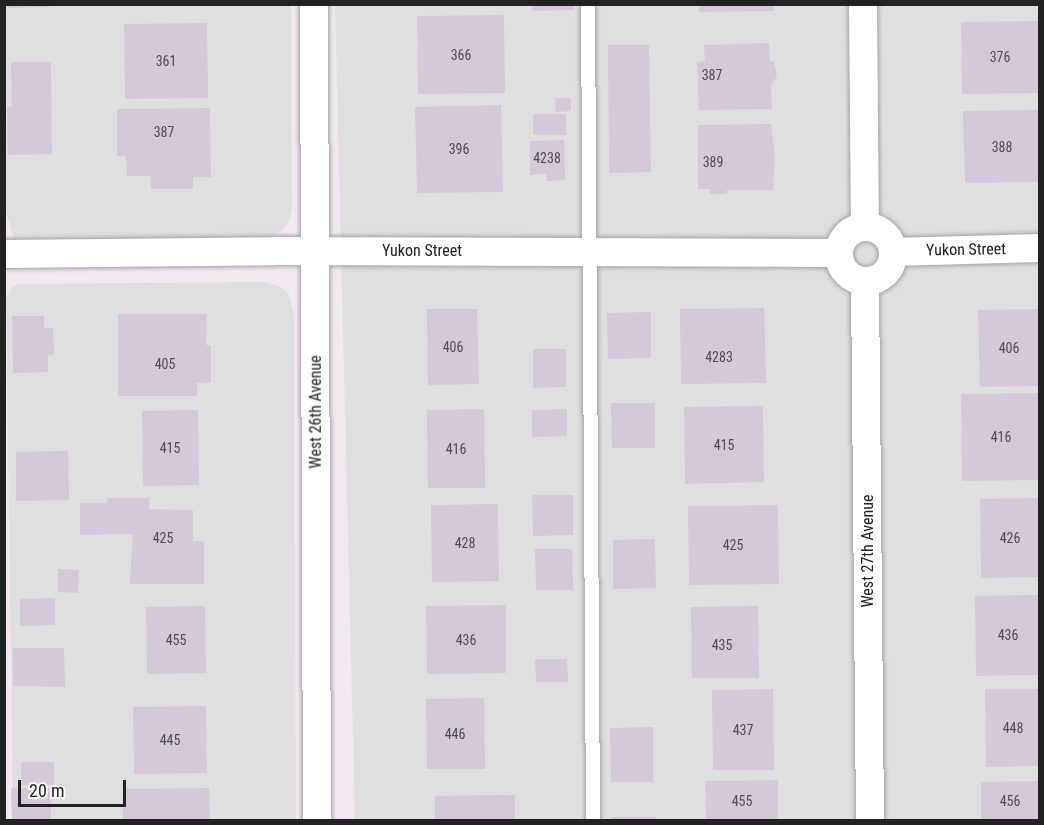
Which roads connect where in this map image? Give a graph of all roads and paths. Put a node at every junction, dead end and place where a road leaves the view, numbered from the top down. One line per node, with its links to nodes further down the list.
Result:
1 (314, 4): 6 (street, West 26th Avenue)
2 (588, 4): 7 (lane)
3 (863, 4): 4 (street)
4 (865, 226): 8 (street); 9 (street)
5 (1040, 248): 8 (street, Yukon Street)
6 (314, 251): 7 (street, Yukon Street); 10 (street, Yukon Street); 12 (street, West 26th Avenue)
7 (588, 252): 9 (street, Yukon Street); 13 (lane)
8 (893, 252): 11 (street)
9 (838, 253): 11 (street)
10 (4, 254)
11 (865, 281): 14 (street, West 27th Avenue)
12 (317, 820)
13 (593, 820)
14 (870, 820)

